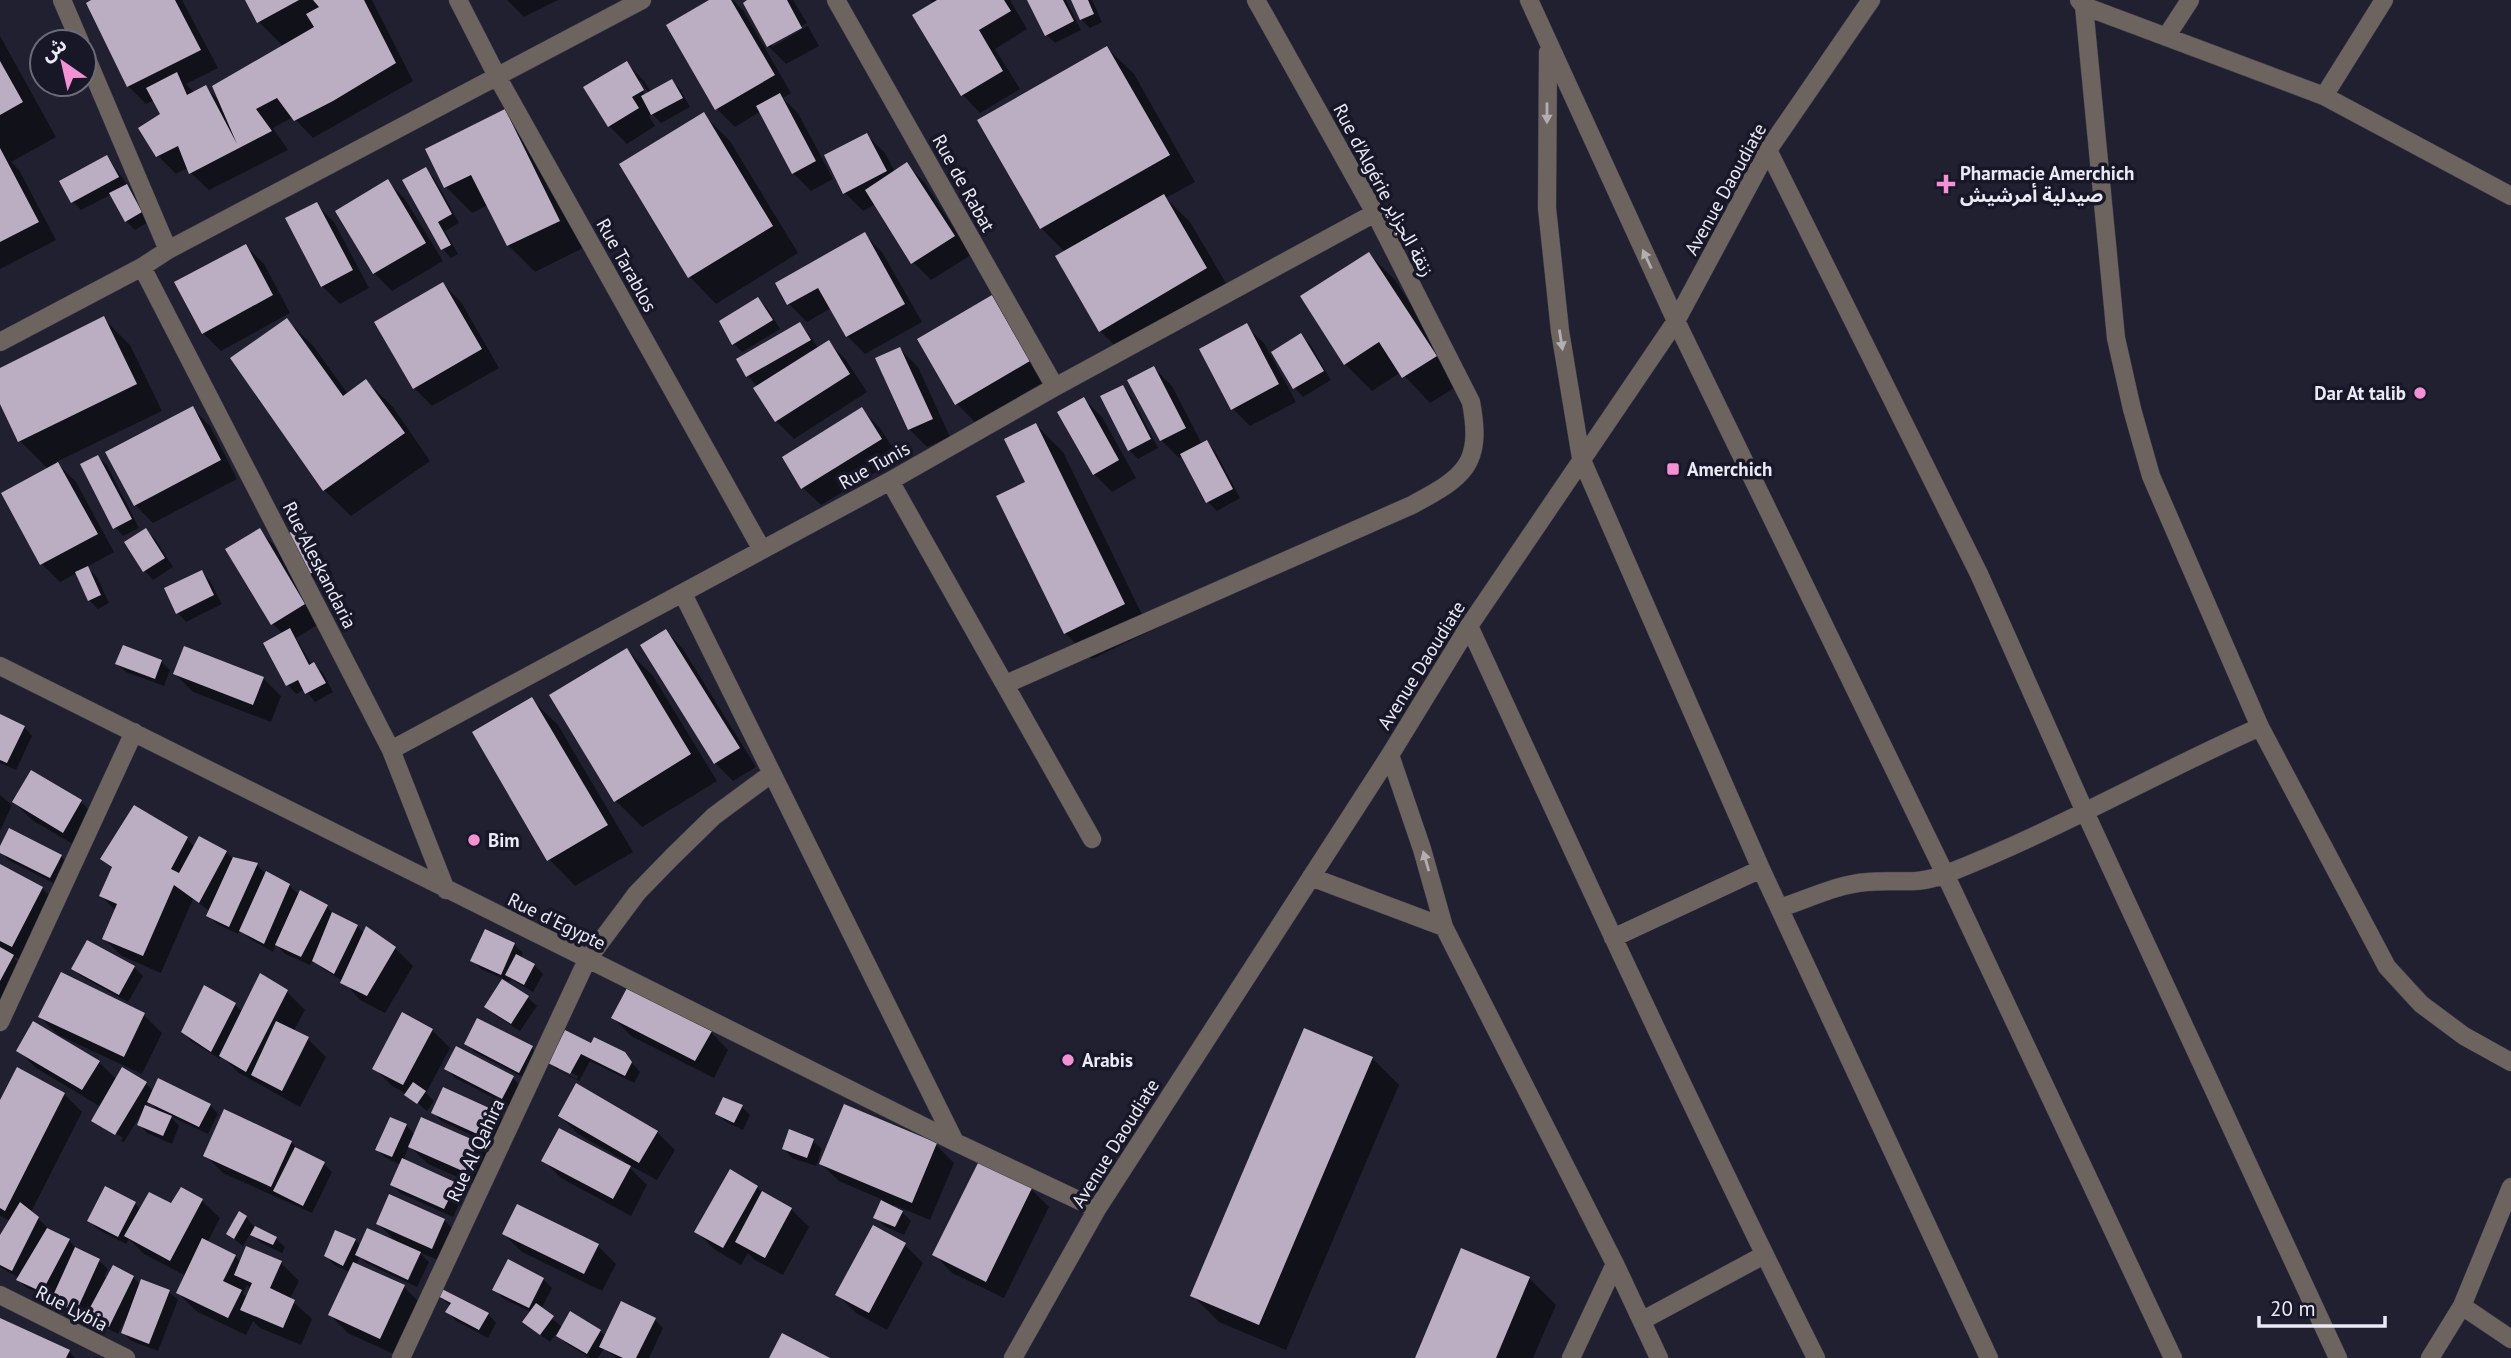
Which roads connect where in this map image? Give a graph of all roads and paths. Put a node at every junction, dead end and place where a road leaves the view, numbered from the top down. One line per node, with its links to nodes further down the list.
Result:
1 (62, 0): 11 (street)
2 (458, 0): 14 (street, Rue Tarablos)
3 (642, 0): 14 (street)
4 (836, 0): 24 (street, Rue de Rabat)
5 (1256, 0): 19 (street, Rue d'Algérie زنقة الجزاير)
6 (1529, 0): 13 (street)
7 (1871, 0): 17 (street, Avenue Daoudiate)
8 (2190, 0): 12 (street)
9 (2384, 0): 16 (street)
10 (2081, 3): 12 (street); 32 (street)
11 (74, 28)
12 (2166, 37): 16 (street)
13 (1548, 45): 22 (street, one-way to 13); 25 (street, one-way to 25)
14 (498, 78): 20 (street); 27 (street, Rue Tarablos)
15 (98, 85): 20 (street)
16 (2324, 96): 18 (street)
17 (1768, 150): 22 (street, Avenue Daoudiate); 37 (street)
18 (2511, 196)
19 (1375, 213): 24 (street, Rue Tunis); 31 (street, Rue d'Algérie زنقة الجزاير)
20 (168, 250): 21 (street)
21 (142, 267): 23 (street); 34 (street, Rue Aleskandaria)
22 (1676, 321): 25 (street, Avenue Daoudiate); 40 (street)
23 (0, 342)
24 (1055, 387): 26 (street, Rue Tunis)
25 (1581, 458): 29 (street, Avenue Daoudiate); 39 (street)
26 (890, 481): 27 (street, Rue Tunis); 31 (street)
27 (761, 548): 28 (street, Rue Tunis)
28 (683, 594): 34 (street, Rue Tunis); 36 (street)
29 (1469, 626): 35 (street, Avenue Daoudiate); 45 (street)
30 (0, 666): 33 (street, Rue d'Egypte)
31 (1006, 684): 38 (street)
32 (2260, 727): 37 (street); 48 (street)
33 (134, 732): 42 (street, Rue d'Egypte); 47 (street)
34 (391, 750): 42 (street, Rue Aleskandaria)
35 (1390, 755): 41 (street, Avenue Daoudiate); 44 (street, one-way to 35)
36 (771, 774): 46 (street, Rue Al Qahira); 49 (street)
37 (2085, 812): 40 (street); 66 (street)
38 (1092, 839)
39 (1761, 869): 43 (street); 45 (street)
40 (1945, 874): 43 (street); 65 (street)
41 (1311, 877): 44 (street); 51 (street, Avenue Daoudiate)
42 (446, 890): 46 (street, Rue d'Egypte)
43 (1780, 908): 64 (street)
44 (1444, 927): 53 (street)
45 (1613, 938): 52 (street)
46 (587, 960): 49 (street, Rue d'Egypte); 59 (street, Rue Al Qahira)
47 (0, 1022)
48 (2511, 1062)
49 (955, 1143): 51 (street, Rue d'Egypte)
50 (2511, 1187): 55 (street)
51 (1097, 1209): 60 (street, Avenue Daoudiate)
52 (1764, 1255): 56 (street); 63 (street)
53 (1615, 1264): 56 (street); 61 (street)
54 (0, 1295): 58 (street, Rue Lybia)
55 (2462, 1306): 57 (street); 67 (street)
56 (1643, 1320): 62 (street)
57 (2511, 1339)
58 (126, 1358)
59 (401, 1358)
60 (1013, 1358)
61 (1571, 1358)
62 (1659, 1358)
63 (1816, 1358)
64 (1989, 1358)
65 (2173, 1358)
66 (2338, 1358)
67 (2430, 1358)

